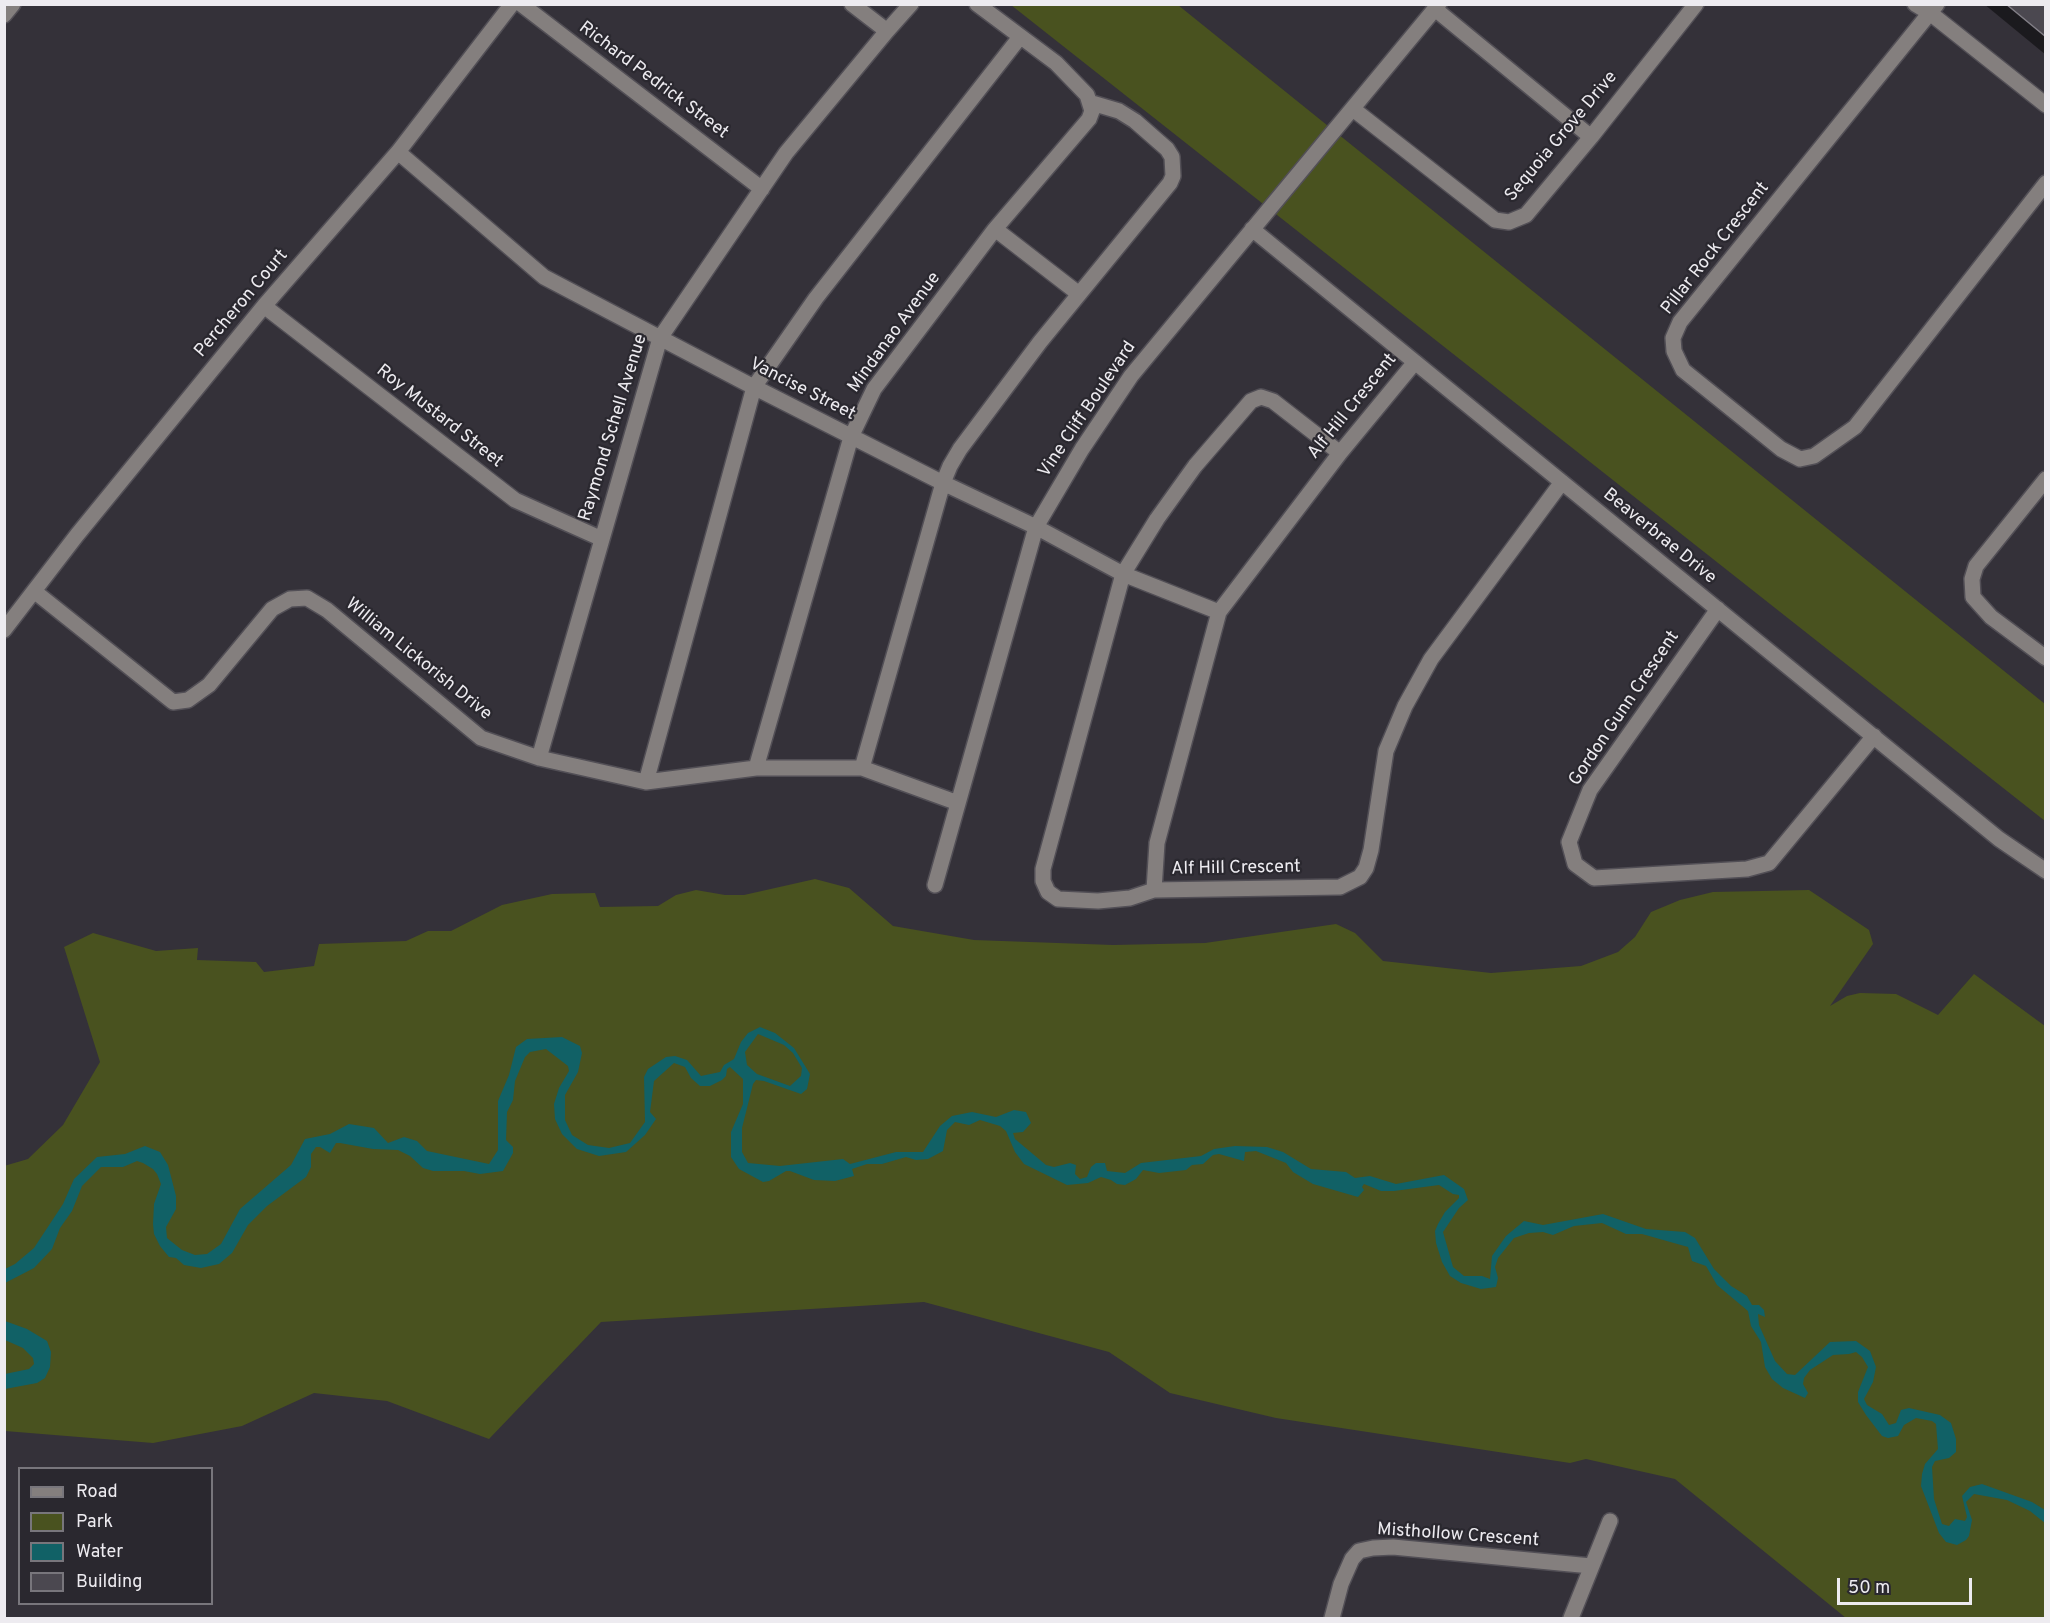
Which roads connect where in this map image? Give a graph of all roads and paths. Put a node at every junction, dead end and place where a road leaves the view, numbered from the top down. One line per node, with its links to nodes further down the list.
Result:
1 (13, 4): 11 (street)
2 (512, 4): 18 (street, Percheron Court)
3 (521, 4): 20 (street, Richard Pedrick Street)
4 (852, 4): 12 (street)
5 (911, 4): 12 (street)
6 (977, 4): 13 (street)
7 (1696, 4): 17 (street, Sequoia Grove Drive)
8 (1915, 4): 10 (street)
9 (1437, 7): 16 (street, Vine Cliff Boulevard); 17 (street)
10 (1933, 9): 15 (street); 19 (street, Pillar Rock Crescent)
11 (4, 15)
12 (887, 31): 20 (street, Raymond Schell Avenue)
13 (1020, 37): 14 (street); 27 (street)
14 (1092, 103): 21 (street, Mindanao Avenue); 23 (street)
15 (2046, 105)
16 (1353, 109): 17 (street, Sequoia Grove Drive); 22 (street, Vine Cliff Boulevard)
17 (1591, 136)
18 (398, 152): 24 (street, Percheron Court); 25 (street, Vancise Street)
19 (2046, 183)
20 (762, 189): 25 (street, Raymond Schell Avenue)
21 (995, 229): 23 (street); 28 (street, Mindanao Avenue)
22 (1251, 229): 26 (street, Beaverbrae Drive); 33 (street, Vine Cliff Boulevard)
23 (1079, 294): 32 (street)
24 (264, 306): 34 (street, Roy Mustard Street); 36 (street, Percheron Court)
25 (660, 338): 27 (street, Vancise Street); 34 (street, Raymond Schell Avenue)
26 (1415, 362): 29 (street, Alf Hill Crescent); 31 (street, Beaverbrae Drive)
27 (754, 387): 28 (street, Vancise Street); 45 (street)
28 (851, 436): 32 (street, Vancise Street); 43 (street, Mindanao Avenue)
29 (1340, 453): 35 (street); 38 (street, Alf Hill Crescent)
30 (2046, 479): 40 (street)
31 (1562, 482): 37 (street, Beaverbrae Drive); 49 (street, Alf Hill Crescent)
32 (943, 483): 33 (street, Vancise Street); 44 (street)
33 (1036, 527): 35 (street, Vancise Street); 46 (street, Vine Cliff Boulevard)
34 (602, 539): 42 (street, Raymond Schell Avenue)
35 (1123, 574): 38 (street, Vancise Street); 49 (street)
36 (34, 591): 39 (street, Percheron Court); 42 (street, William Lickorish Drive)
37 (1718, 609): 41 (street, Beaverbrae Drive); 41 (street, Gordon Gunn Crescent)
38 (1219, 612): 49 (street, Alf Hill Crescent)
39 (4, 630)
40 (2046, 658)
41 (1874, 736): 47 (street, Beaverbrae Drive)
42 (538, 758): 45 (street, William Lickorish Drive)
43 (756, 768): 44 (street, William Lickorish Drive); 45 (street, William Lickorish Drive)
44 (862, 768): 46 (street, William Lickorish Drive)
45 (646, 782)
46 (958, 803): 48 (street, Vine Cliff Boulevard)
47 (2046, 871)
48 (935, 885)
49 (1154, 890)
50 (1610, 1521): 51 (street)
51 (1591, 1566): 52 (street, Misthollow Crescent); 53 (street)
52 (1332, 1618)
53 (1571, 1618)

